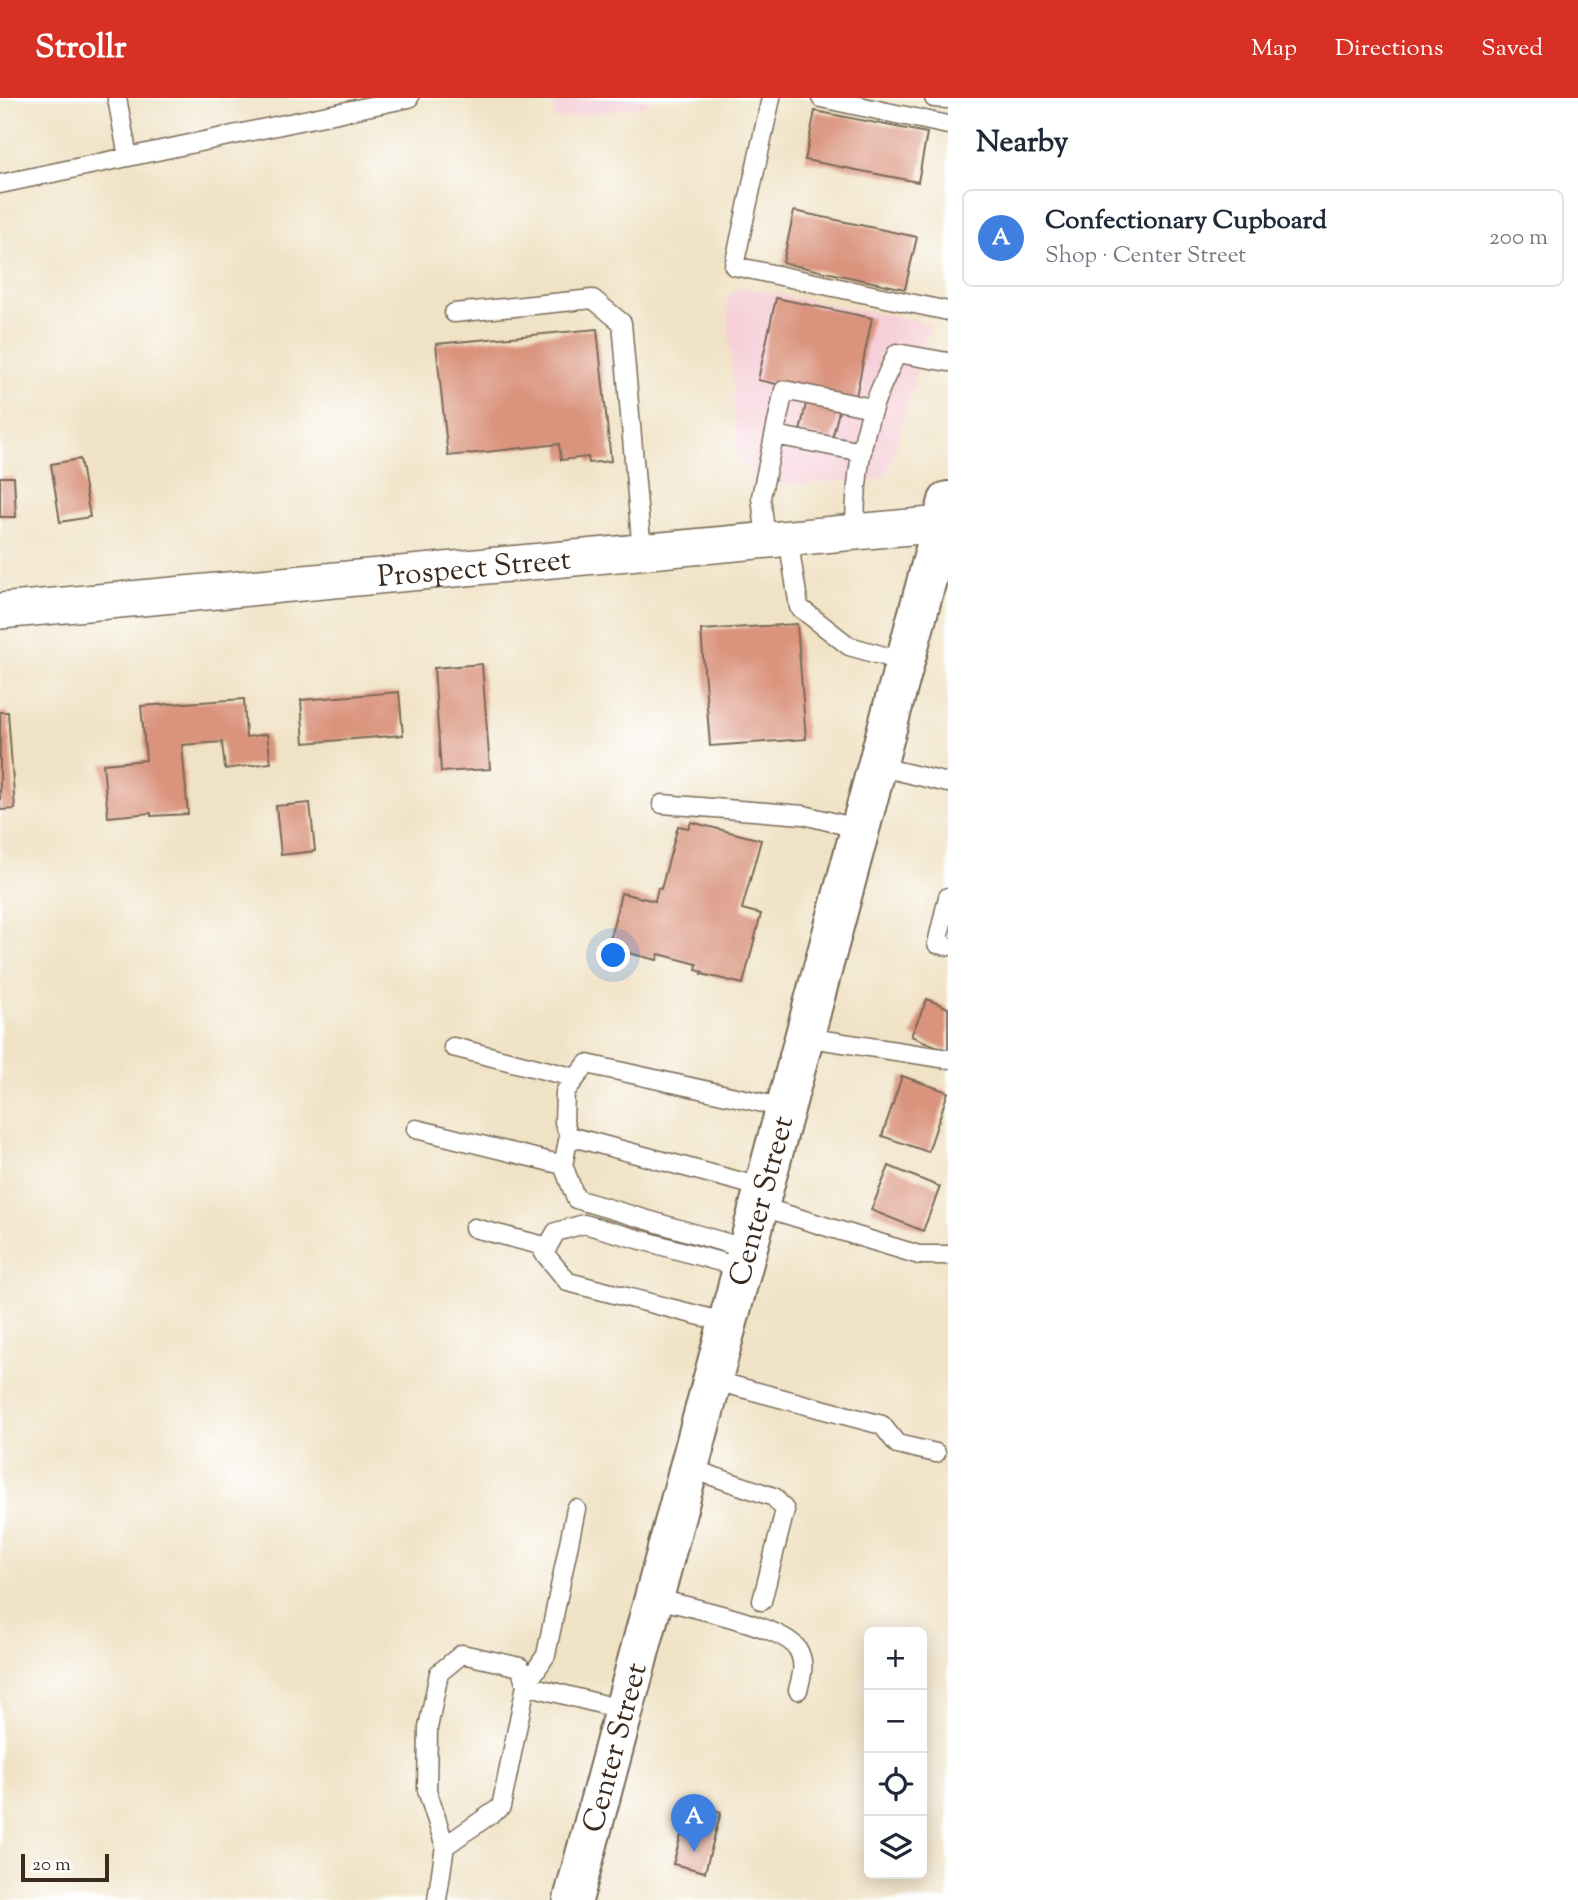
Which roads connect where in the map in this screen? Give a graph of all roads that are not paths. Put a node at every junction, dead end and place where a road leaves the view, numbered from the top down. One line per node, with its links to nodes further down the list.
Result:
1 (117, 98): 8 (lane)
2 (409, 98): 8 (lane)
3 (771, 98): 10 (lane)
4 (821, 98): 7 (lane)
5 (934, 98): 6 (lane)
6 (948, 99)
7 (948, 125)
8 (128, 157): 9 (lane)
9 (0, 184)
10 (948, 311)
11 (454, 313): 19 (lane)
12 (948, 362): 13 (lane)
13 (872, 408): 14 (lane); 15 (lane)
14 (775, 435): 15 (lane); 18 (lane)
15 (862, 452): 17 (lane)
16 (946, 517): 17 (street, Prospect Street); 21 (main road, Center Street)
17 (855, 532): 18 (street, Prospect Street)
18 (777, 539): 19 (street, Prospect Street); 21 (lane)
19 (642, 552): 20 (street, Prospect Street)
20 (0, 611)
21 (905, 662): 22 (main road, Center Street)
22 (877, 766): 23 (lane); 25 (main road, Center Street)
23 (948, 783)
24 (662, 803): 25 (lane)
25 (860, 829): 28 (main road, Center Street)
26 (948, 897): 27 (lane)
27 (948, 946)
28 (804, 1037): 30 (lane); 32 (main road, Center Street)
29 (453, 1047): 31 (lane)
30 (948, 1059)
31 (576, 1078): 32 (lane); 34 (lane)
32 (785, 1108): 36 (main road, Center Street)
33 (416, 1129): 35 (lane)
34 (569, 1136): 35 (lane); 36 (lane)
35 (563, 1165): 40 (lane)
36 (761, 1197): 39 (lane); 40 (main road, Center Street)
37 (474, 1228): 38 (lane)
38 (548, 1247): 40 (lane); 41 (lane)
39 (948, 1255)
40 (745, 1259): 41 (main road, Center Street)
41 (728, 1323): 42 (main road, Center Street)
42 (712, 1380): 43 (lane); 44 (main road, Center Street)
43 (936, 1453)
44 (689, 1468): 46 (main road, Center Street); 47 (lane)
45 (576, 1509): 48 (lane)
46 (654, 1598): 49 (lane); 50 (main road, Center Street)
47 (762, 1601)
48 (526, 1685): 50 (lane); 51 (lane); 51 (lane)
49 (798, 1690)
50 (624, 1710): 53 (main road, Center Street)
51 (445, 1846): 52 (lane)
52 (437, 1900)
53 (573, 1900)

